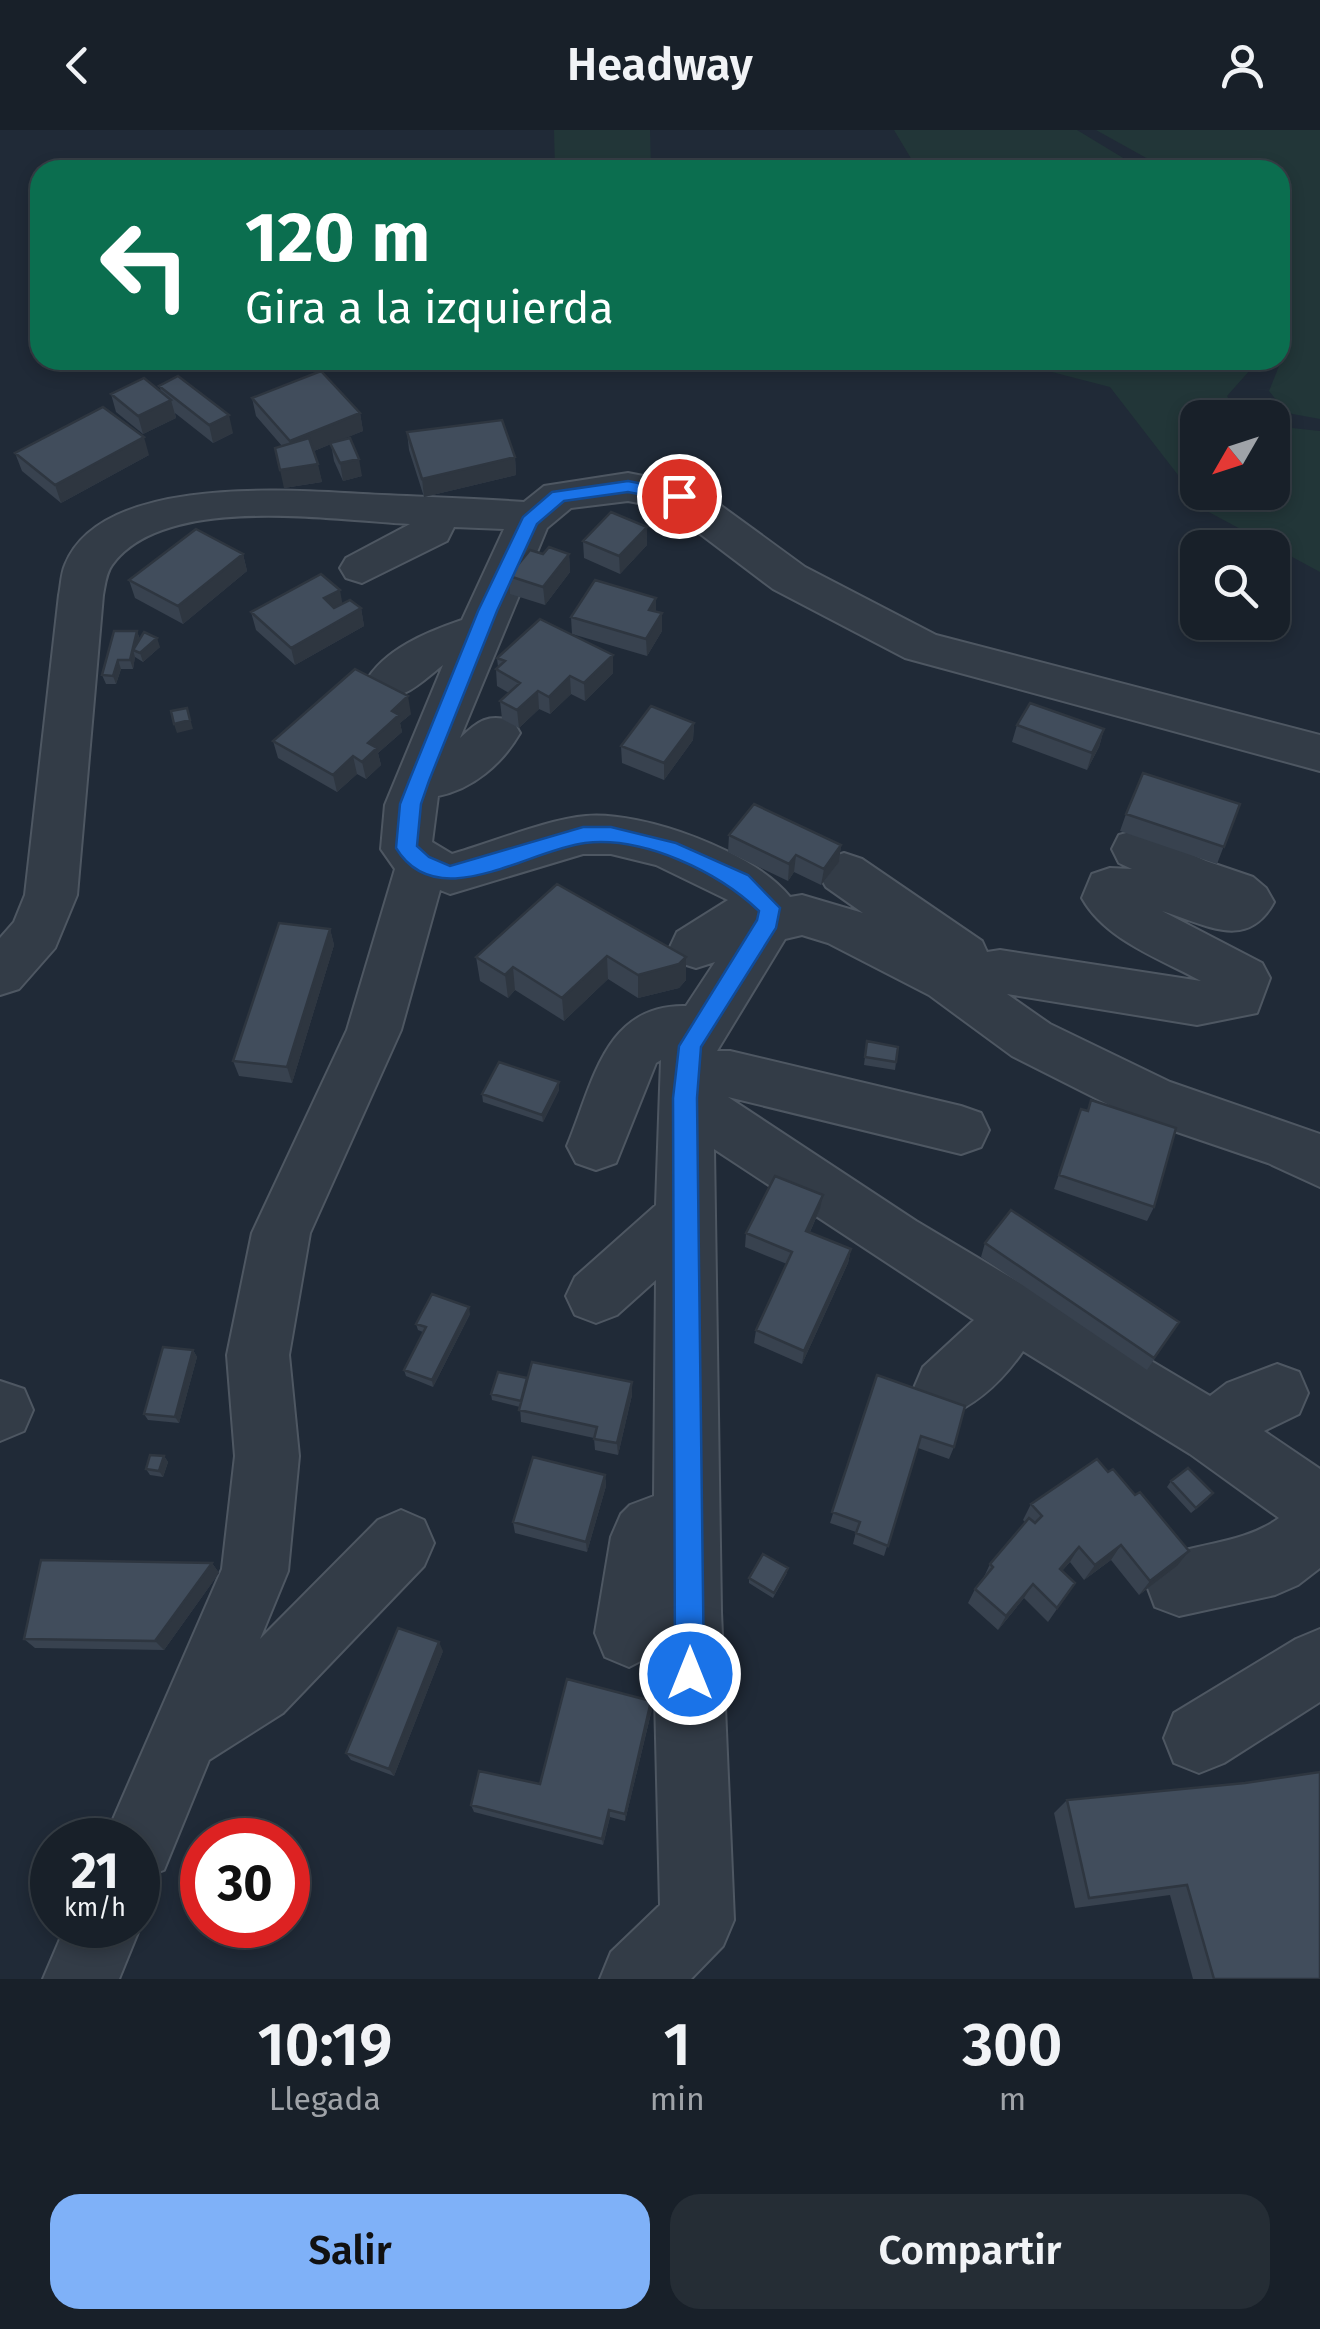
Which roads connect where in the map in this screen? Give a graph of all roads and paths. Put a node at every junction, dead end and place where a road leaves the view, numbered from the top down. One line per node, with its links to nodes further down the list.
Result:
1 (435, 513): 2 (street); 3 (street); 14 (street)
2 (529, 521): 4 (street); 7 (street)
3 (362, 568)
4 (480, 630): 5 (street); 8 (street)
5 (388, 683)
6 (496, 733): 8 (street)
7 (1320, 753)
8 (419, 781): 10 (street)
9 (1137, 849): 15 (street)
10 (422, 863): 12 (street); 32 (street)
11 (844, 873): 15 (street)
12 (766, 912): 13 (street); 15 (street); 16 (street)
13 (696, 946)
14 (0, 974)
15 (961, 978): 19 (street)
16 (691, 1068): 17 (street); 18 (street); 20 (street); 22 (street)
17 (961, 1130)
18 (596, 1146)
19 (1320, 1162)
20 (686, 1215): 21 (street); 27 (street)
21 (596, 1296)
22 (1015, 1314): 23 (street); 25 (street)
23 (945, 1388)
24 (1276, 1393): 25 (street)
25 (1214, 1434): 26 (street)
26 (1318, 1508): 29 (street)
27 (688, 1526): 30 (street); 37 (street)
28 (401, 1543): 32 (street)
29 (1180, 1583)
30 (629, 1632)
31 (1320, 1662): 33 (street)
32 (182, 1736): 34 (street)
33 (1199, 1738)
34 (149, 1818)
35 (94, 1948): 36 (street)
36 (81, 1979)
37 (638, 1979)

